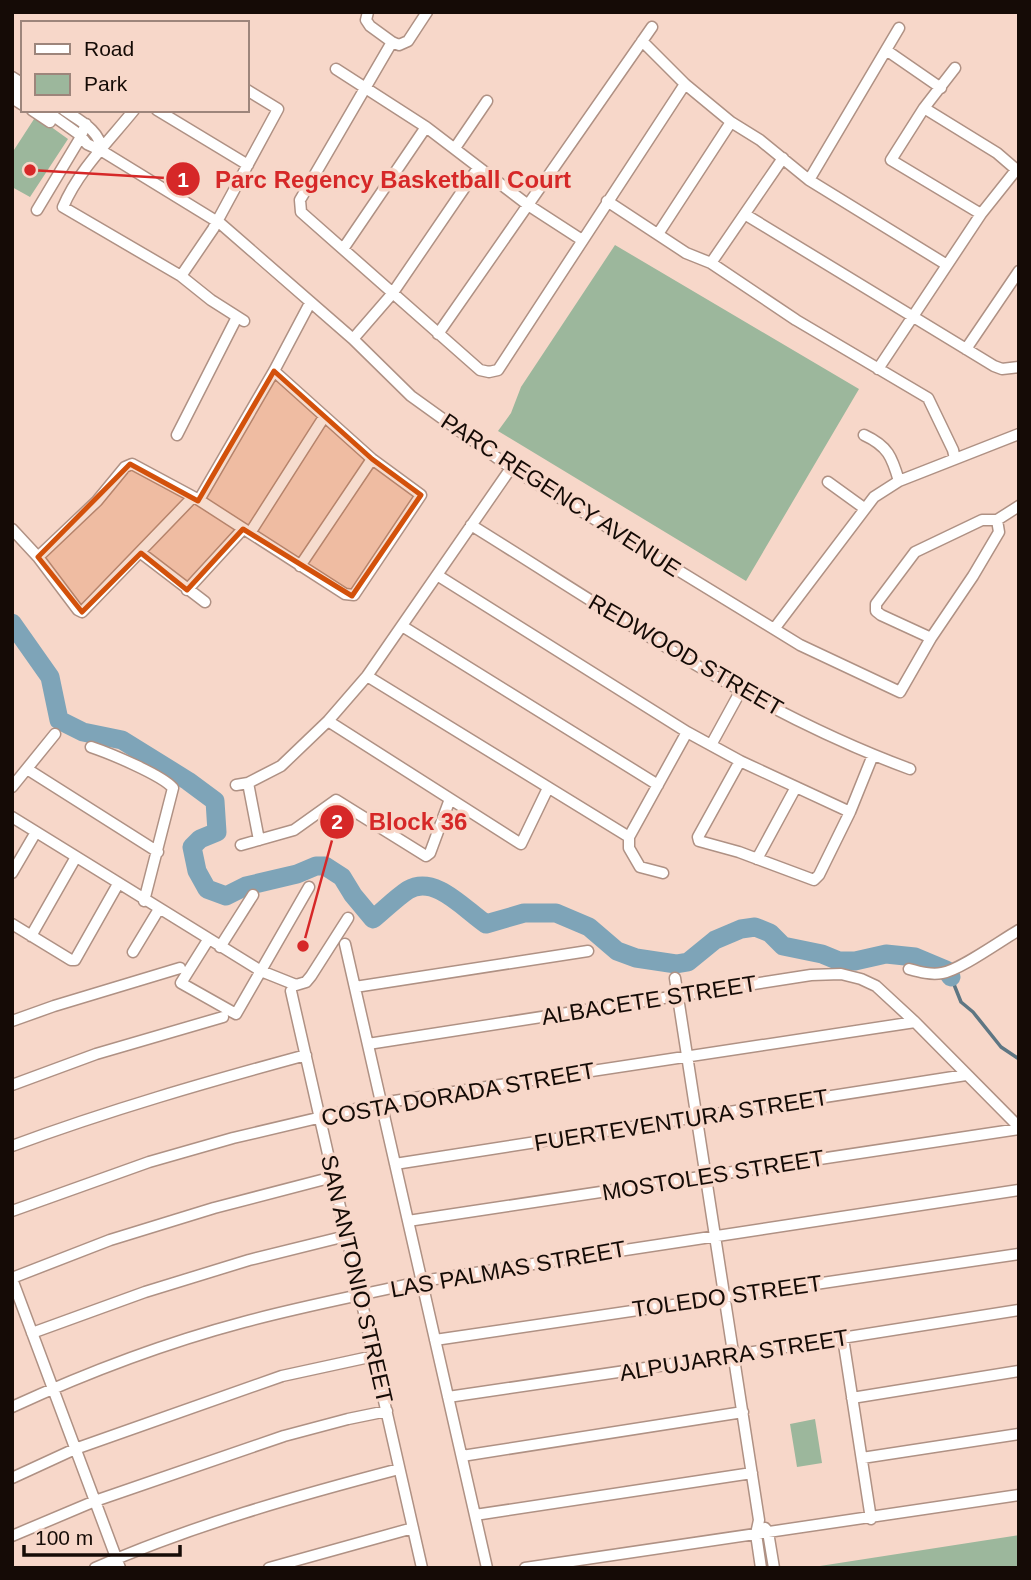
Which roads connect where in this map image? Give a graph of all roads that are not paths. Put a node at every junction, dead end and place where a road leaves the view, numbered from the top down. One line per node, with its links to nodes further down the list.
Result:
1 (368, 12): 6 (street)
2 (426, 12): 6 (street)
3 (652, 27): 5 (street)
4 (900, 27): 7 (street)
5 (642, 41): 10 (street); 33 (street)
6 (392, 42): 12 (street)
7 (886, 50): 11 (street); 31 (street)
8 (955, 68): 11 (street)
9 (335, 69): 12 (street)
10 (685, 84): 21 (street); 32 (street)
11 (941, 88): 15 (street)
12 (366, 89): 23 (street); 40 (street)
13 (248, 91): 28 (street)
14 (487, 101): 25 (street)
15 (924, 108): 30 (street); 35 (street)
16 (35, 112): 24 (street)
17 (47, 112): 24 (street)
18 (67, 112): 22 (street)
19 (132, 112): 26 (street)
20 (160, 112): 28 (street)
21 (731, 122): 27 (street); 38 (street)
22 (86, 124): 24 (street); 26 (street)
23 (426, 127): 25 (street); 40 (street)
24 (79, 138): 26 (street, PARC REGENCY AVENUE); 34 (street)
25 (454, 148): 29 (street)
26 (102, 151): 37 (street, PARC REGENCY AVENUE); 44 (street)
27 (783, 158): 31 (street); 36 (street)
28 (248, 165): 37 (street)
29 (478, 167): 33 (street); 45 (street)
30 (1017, 171): 35 (street)
31 (809, 180): 42 (street)
32 (607, 201): 38 (street); 39 (street)
33 (528, 205): 39 (street); 48 (street)
34 (37, 210)
35 (981, 214): 42 (street)
36 (746, 215): 41 (street); 47 (street)
37 (217, 222): 44 (street); 46 (street, PARC REGENCY AVENUE)
38 (658, 234): 41 (street)
39 (582, 240): 48 (street)
40 (343, 249): 45 (street)
41 (711, 263): 52 (street)
42 (947, 265): 47 (street)
43 (1019, 271): 50 (street)
44 (181, 276): 56 (street)
45 (391, 294): 48 (street); 49 (street)
46 (310, 303): 49 (street, PARC REGENCY AVENUE); 53 (street)
47 (914, 316): 50 (street); 52 (street)
48 (438, 334)
49 (353, 339): 60 (street, PARC REGENCY AVENUE)
50 (966, 349): 51 (street)
51 (1019, 367)
52 (878, 369): 59 (street)
53 (274, 371): 54 (street); 63 (street)
54 (324, 416): 58 (street); 69 (street)
55 (1019, 434): 59 (street)
56 (177, 435)
57 (864, 436): 61 (street)
58 (372, 459): 72 (street); 72 (street)
59 (955, 459): 61 (street)
60 (510, 468): 67 (street); 77 (street, PARC REGENCY AVENUE)
61 (899, 481): 65 (street)
62 (828, 482): 65 (street)
63 (195, 499): 69 (street); 70 (street); 71 (street)
64 (1019, 506): 66 (street)
65 (864, 508): 77 (street)
66 (997, 520): 78 (street); 78 (street)
67 (471, 525): 73 (street); 80 (street, REDWOOD STREET)
68 (12, 529): 71 (street)
69 (246, 531): 72 (street); 74 (street)
70 (141, 552): 71 (street); 74 (street)
71 (38, 557)
72 (300, 566)
73 (437, 575): 76 (street); 82 (street)
74 (187, 590): 75 (street)
75 (205, 603)
76 (402, 626): 79 (street); 92 (street)
77 (774, 629): 78 (street, PARC REGENCY AVENUE)
78 (931, 638)
79 (368, 676): 81 (street); 95 (street)
80 (740, 692): 84 (street); 86 (street, REDWOOD STREET)
81 (328, 721): 90 (street); 96 (street)
82 (687, 732): 84 (street); 92 (street)
83 (55, 734): 88 (street)
84 (711, 745): 87 (street)
85 (91, 747): 103 (street)
86 (873, 755): 89 (street, REDWOOD STREET); 97 (street)
87 (740, 761): 94 (street); 105 (street)
88 (27, 769): 93 (street); 103 (street)
89 (909, 769)
90 (248, 783): 91 (street); 101 (street)
91 (236, 785)
92 (658, 785): 100 (street)
93 (12, 787)
94 (796, 787): 97 (street); 105 (street)
95 (548, 788): 96 (street); 100 (street)
96 (450, 799): 101 (street)
97 (850, 812): 105 (street)
98 (12, 817): 99 (street)
99 (36, 832): 104 (street); 106 (street)
100 (629, 837): 107 (street)
101 (259, 840): 102 (street)
102 (242, 845)
103 (158, 852): 111 (street)
104 (76, 857): 108 (street); 116 (street)
105 (757, 859)
106 (12, 873)
107 (663, 873)
108 (118, 884): 111 (street); 116 (street)
109 (309, 887): 124 (street)
110 (253, 895): 119 (street)
111 (144, 901): 112 (street)
112 (159, 909): 117 (street); 121 (street)
113 (348, 918): 124 (street)
114 (12, 924): 116 (street)
115 (1019, 930): 123 (street)
116 (31, 936)
117 (208, 940): 119 (street); 124 (street)
118 (345, 944): 126 (street)
119 (220, 947): 124 (street)
120 (588, 951): 126 (street)
121 (133, 952)
122 (180, 968): 130 (street)
123 (909, 969)
124 (261, 971)
125 (676, 978): 128 (street)
126 (355, 987): 132 (street)
127 (291, 990): 133 (street, SAN ANTONIO STREET)
128 (678, 996): 131 (street, ALBACETE STREET); 132 (street, ALBACETE STREET); 134 (street)
129 (223, 1017): 136 (street)
130 (12, 1021)
131 (915, 1022): 134 (street, COSTA DORADA STREET); 135 (street, ALBACETE STREET)
132 (368, 1044): 137 (street)
133 (306, 1055): 138 (street, SAN ANTONIO STREET); 141 (street)
134 (687, 1056): 137 (street, COSTA DORADA STREET); 139 (street)
135 (966, 1075): 139 (street, FUERTEVENTURA STREET); 140 (street, ALBACETE STREET)
136 (12, 1085)
137 (381, 1103): 138 (street, COSTA DORADA STREET); 142 (street)
138 (320, 1116): 144 (street, SAN ANTONIO STREET); 146 (street, COSTA DORADA STREET)
139 (697, 1119): 142 (street, FUERTEVENTURA STREET); 143 (street)
140 (1019, 1128): 143 (street, MOSTOLES STREET)
141 (12, 1146)
142 (395, 1164): 147 (street)
143 (706, 1176): 147 (street, MOSTOLES STREET); 149 (street)
144 (333, 1177): 148 (street, SAN ANTONIO STREET); 151 (street)
145 (1019, 1190): 149 (street, LAS PALMAS STREET)
146 (12, 1211)
147 (408, 1222): 152 (street)
148 (346, 1236): 153 (street, SAN ANTONIO STREET); 156 (street)
149 (715, 1236): 152 (street, LAS PALMAS STREET); 154 (street)
150 (1019, 1254): 154 (street, TOLEDO STREET)
151 (12, 1279): 156 (street)
152 (422, 1281): 153 (street, LAS PALMAS STREET); 158 (street)
153 (358, 1294): 160 (street, SAN ANTONIO STREET); 162 (street, LAS PALMAS STREET)
154 (725, 1296): 158 (street, TOLEDO STREET); 159 (street)
155 (1019, 1310): 157 (street, ALPUJARRA STREET)
156 (32, 1333): 162 (street)
157 (843, 1338): 159 (street, ALPUJARRA STREET); 164 (street)
158 (435, 1340): 163 (street)
159 (734, 1355): 163 (street, ALPUJARRA STREET); 167 (street)
160 (374, 1356): 166 (street, SAN ANTONIO STREET); 169 (street)
161 (1019, 1371): 164 (street)
162 (51, 1389): 165 (street, LAS PALMAS STREET); 169 (street)
163 (448, 1397): 170 (street)
164 (852, 1398): 171 (street)
165 (12, 1407)
166 (387, 1411): 172 (street, SAN ANTONIO STREET); 176 (street)
167 (743, 1412): 170 (street); 173 (street)
168 (1019, 1434): 171 (street)
169 (75, 1449): 174 (street); 176 (street)
170 (461, 1456): 177 (street)
171 (862, 1458): 178 (street)
172 (399, 1469): 180 (street, SAN ANTONIO STREET); 184 (street)
173 (752, 1473): 177 (street); 179 (street)
174 (12, 1478)
175 (1019, 1495): 178 (street)
176 (95, 1501): 183 (street); 184 (street)
177 (475, 1515): 188 (street)
178 (872, 1518): 181 (street)
179 (760, 1520): 181 (street); 182 (street)
180 (413, 1528): 186 (street); 187 (street, SAN ANTONIO STREET)
181 (768, 1532): 182 (street); 191 (street)
182 (755, 1534): 189 (street); 190 (street)
183 (12, 1536)
184 (118, 1563): 185 (street)
185 (95, 1568)
186 (269, 1568)
187 (422, 1568)
188 (487, 1568)
189 (525, 1568)
190 (761, 1568)
191 (774, 1568)

